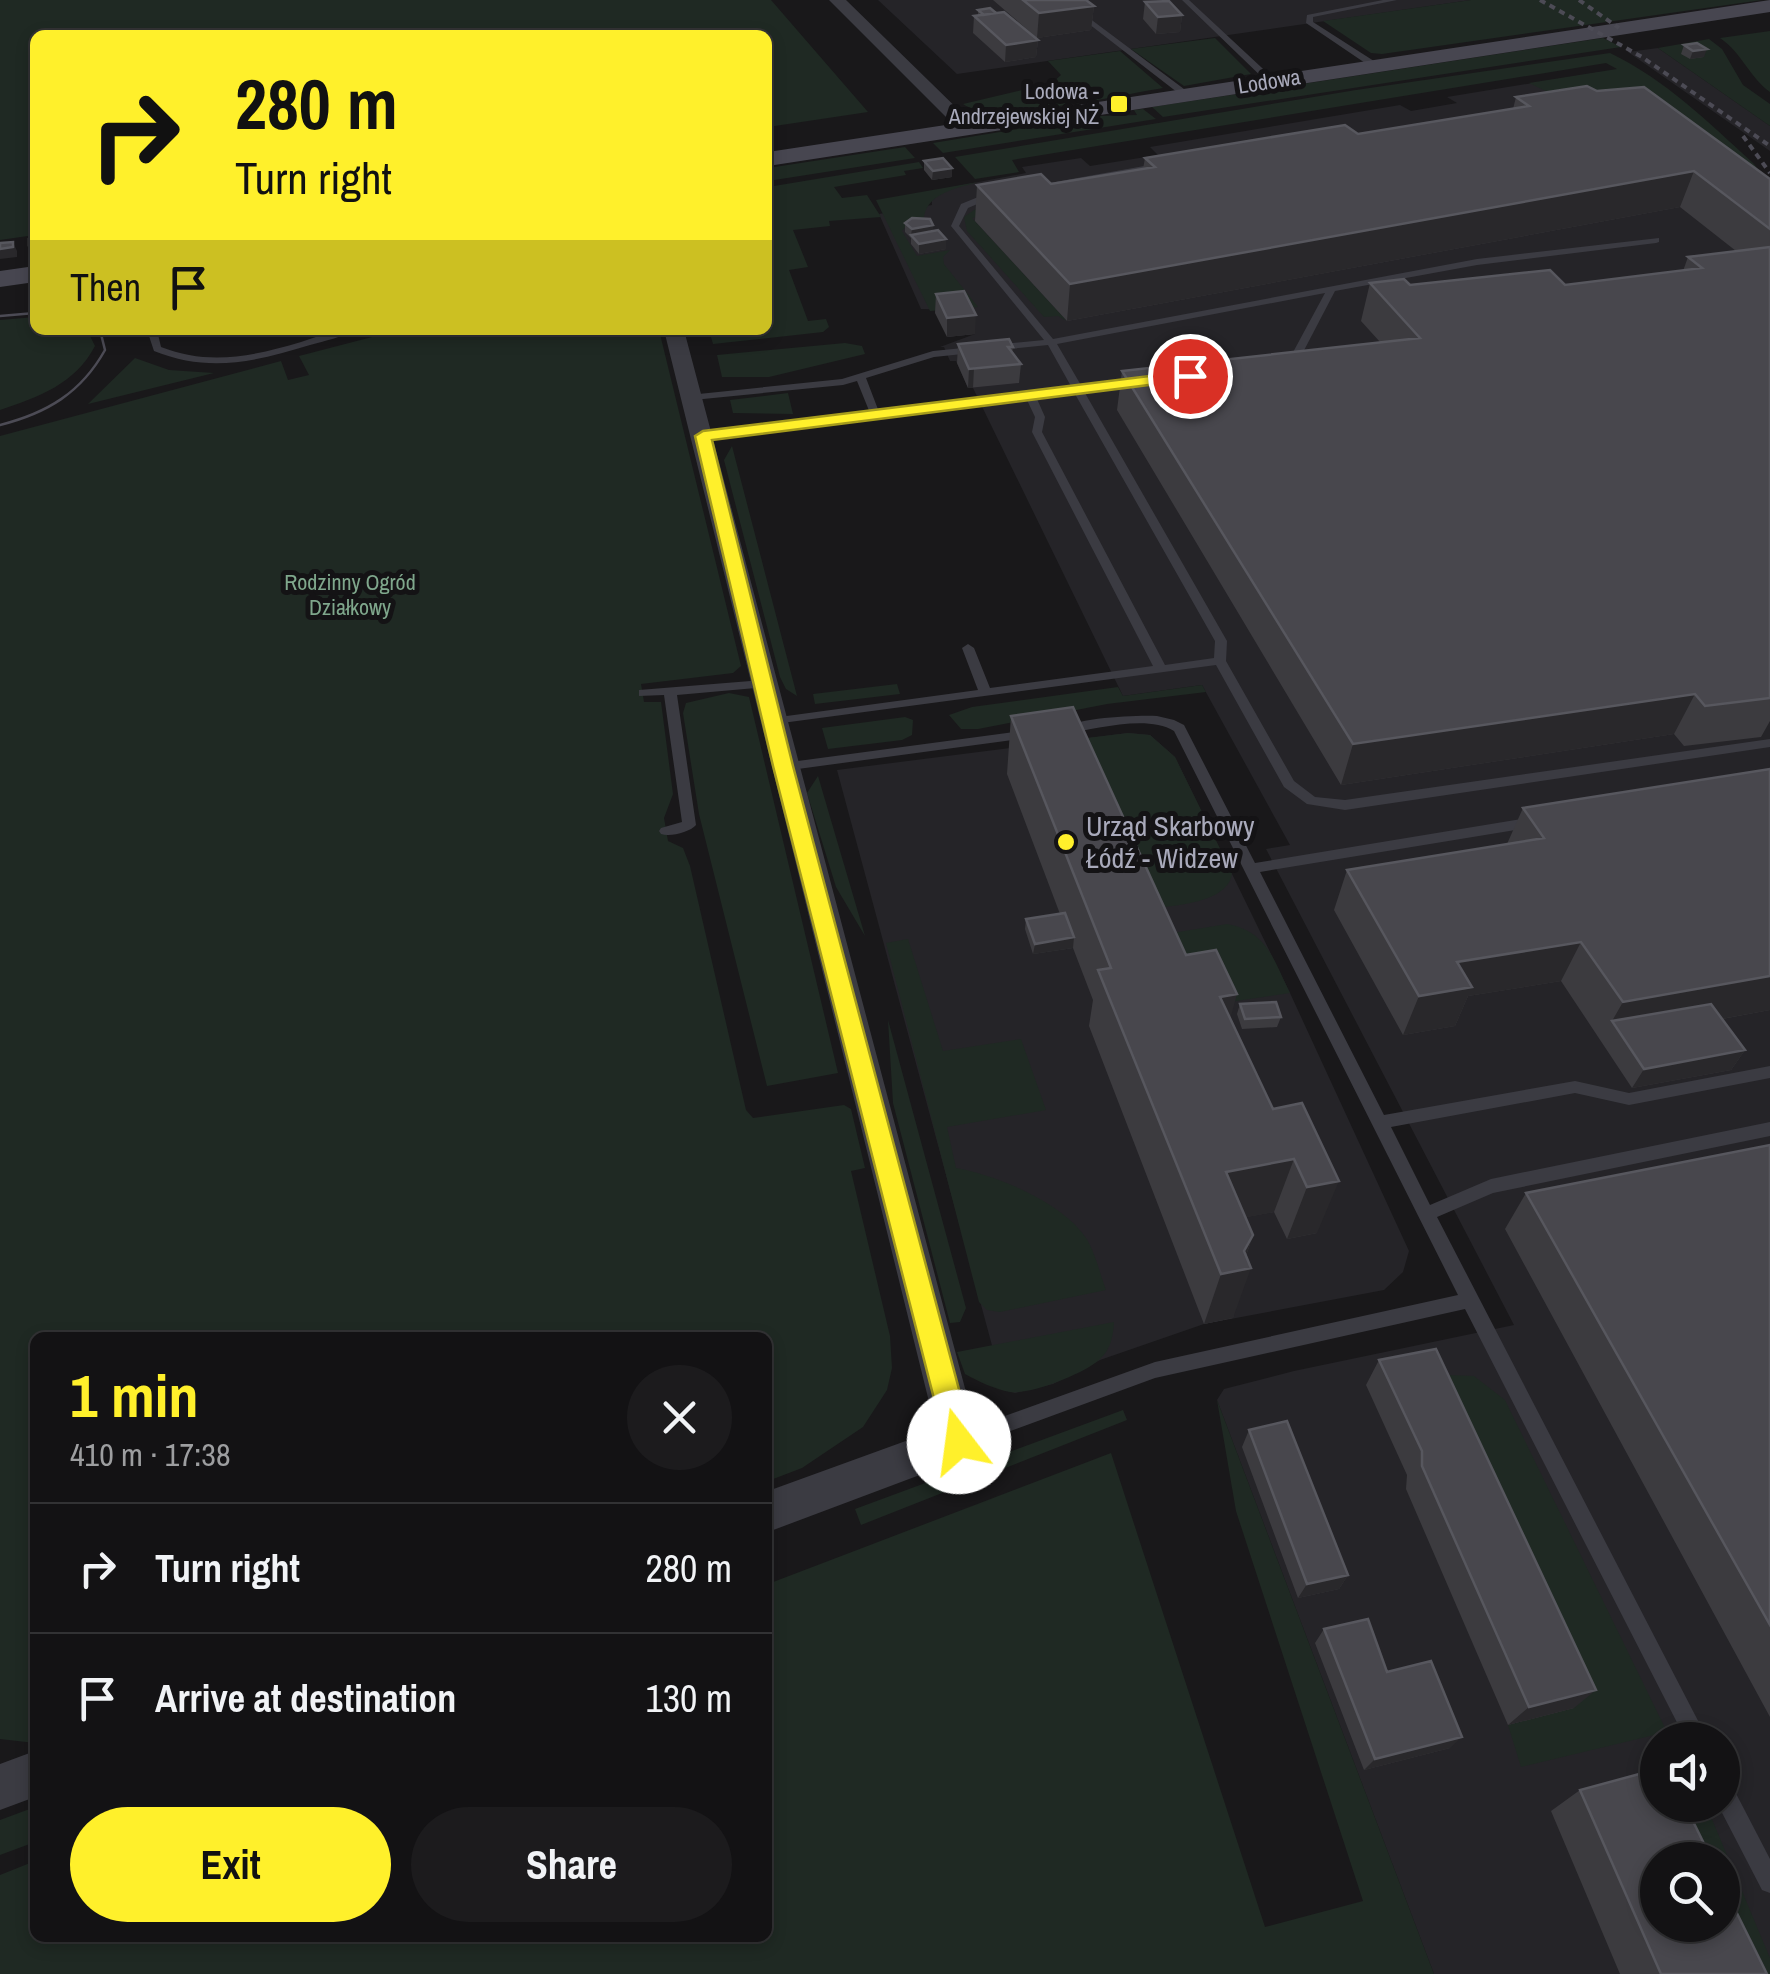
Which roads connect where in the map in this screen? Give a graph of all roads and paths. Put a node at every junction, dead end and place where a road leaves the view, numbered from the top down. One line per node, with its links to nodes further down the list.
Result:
1 (837, 0): 9 (street)
2 (1061, 0): 8 (lane)
3 (1185, 0): 7 (lane)
4 (1394, 0): 6 (lane)
5 (1770, 6): 6 (street, Lodowa)
6 (1374, 64): 7 (street, Lodowa)
7 (1271, 81): 8 (street, Lodowa)
8 (1185, 94): 9 (street, Lodowa)
9 (967, 128): 10 (street, Lodowa)
10 (772, 158)
11 (1176, 163): 12 (lane)
12 (1025, 188)
13 (1006, 191): 21 (lane)
14 (1656, 240): 17 (lane)
15 (30, 275): 16 (street)
16 (0, 279)
17 (1331, 290): 21 (lane); 22 (lane)
18 (153, 335): 19 (lane)
19 (328, 335)
20 (675, 335): 26 (street)
21 (1051, 342): 23 (lane); 25 (lane)
22 (1272, 364)
23 (862, 377): 26 (lane); 28 (lane)
24 (1145, 382): 25 (lane)
25 (1078, 391): 27 (lane); 31 (lane)
26 (693, 397): 29 (street)
27 (1031, 397): 28 (lane); 32 (lane)
28 (876, 416): 29 (lane)
29 (703, 436): 33 (street)
30 (968, 648): 36 (lane)
31 (1220, 661): 32 (lane); 38 (lane)
32 (1161, 668): 36 (lane)
33 (763, 684): 34 (lane); 37 (street)
34 (670, 691): 35 (lane); 41 (lane)
35 (643, 693)
36 (986, 693): 37 (lane)
37 (772, 722): 39 (street)
38 (1770, 743)
39 (783, 766): 42 (lane); 48 (street)
40 (1550, 820): 42 (lane)
41 (666, 830)
42 (1250, 868): 44 (lane)
43 (1770, 1072): 44 (lane)
44 (1379, 1123): 46 (lane)
45 (1770, 1130): 46 (lane)
46 (1426, 1214): 47 (lane)
47 (1470, 1300): 48 (lane); 50 (lane)
48 (959, 1442): 49 (street)
49 (772, 1509)
50 (1688, 1722)
51 (30, 1776): 52 (street)
52 (0, 1786)
53 (1739, 1822): 54 (lane)
54 (1770, 1882)

